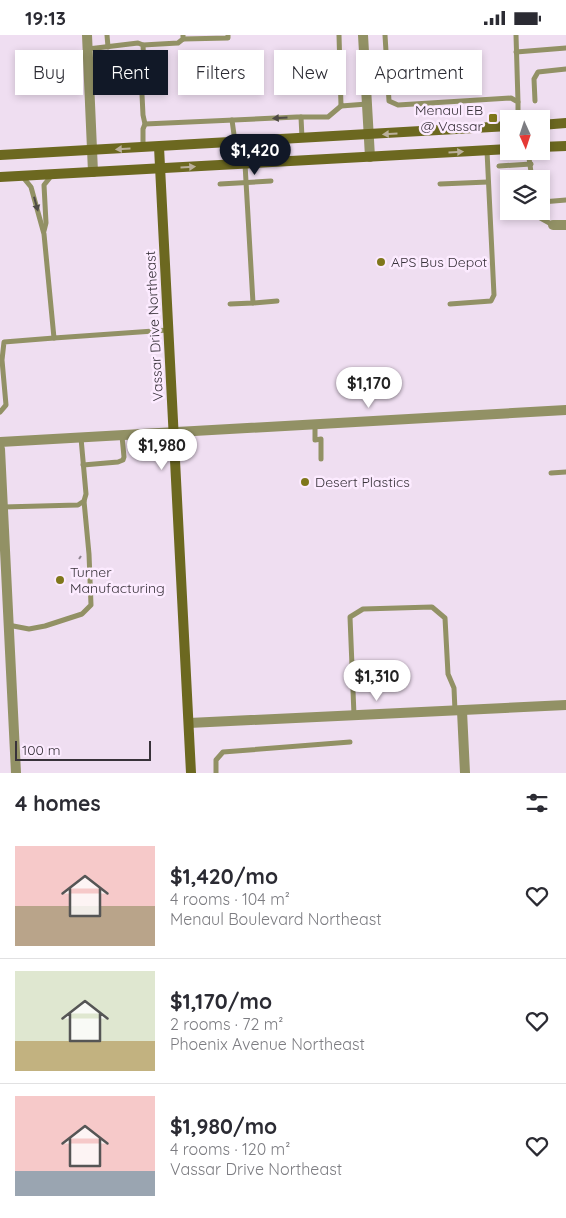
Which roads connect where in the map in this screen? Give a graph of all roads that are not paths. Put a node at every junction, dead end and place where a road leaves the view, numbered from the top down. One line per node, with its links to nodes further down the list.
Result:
1 (88, 35): 12 (street)
2 (107, 35): 10 (lane)
3 (228, 35): 8 (lane)
4 (339, 35): 18 (lane)
5 (363, 35): 17 (street)
6 (385, 35): 16 (lane)
7 (516, 35): 13 (lane)
8 (183, 37): 9 (lane)
9 (143, 45): 10 (lane); 23 (lane)
10 (108, 47): 12 (lane)
11 (566, 48): 13 (lane)
12 (88, 49): 34 (street)
13 (516, 52): 16 (lane)
14 (566, 69): 15 (lane)
15 (535, 101)
16 (518, 102): 19 (lane)
17 (367, 104): 18 (lane); 26 (street)
18 (341, 106): 20 (lane)
19 (518, 110)
20 (301, 117): 21 (lane, one-way to 21); 27 (lane)
21 (232, 120): 23 (lane); 28 (lane)
22 (566, 123): 24 (main road)
23 (145, 124): 30 (lane)
24 (550, 124)
25 (500, 128): 26 (main road, one-way to 26)
26 (369, 135): 27 (main road); 37 (street)
27 (302, 139): 28 (main road)
28 (235, 142): 31 (main road)
29 (566, 146): 32 (main road)
30 (143, 147): 31 (main road); 34 (main road, one-way to 34)
31 (160, 147): 42 (main road, Vassar Drive Northeast)
32 (550, 147)
33 (500, 149): 35 (main road)
34 (92, 150): 36 (main road); 44 (street)
35 (487, 150): 37 (main road, one-way to 35); 49 (lane)
36 (0, 155)
37 (370, 157): 39 (main road)
38 (530, 160): 40 (lane)
39 (244, 164): 42 (main road, one-way to 39); 50 (lane)
40 (531, 164): 41 (lane); 43 (lane)
41 (499, 166)
42 (161, 169): 44 (main road); 63 (main road, Vassar Drive Northeast)
43 (531, 170)
44 (93, 173): 45 (main road)
45 (53, 175): 46 (main road); 58 (lane)
46 (22, 176): 47 (main road); 58 (lane, one-way to 58)
47 (0, 177)
48 (271, 181): 50 (lane)
49 (488, 182): 52 (lane); 61 (lane)
50 (246, 183): 51 (lane); 60 (lane)
51 (220, 184)
52 (440, 185)
53 (566, 200): 54 (lane)
54 (550, 201)
55 (544, 220): 56 (lane)
56 (553, 225): 57 (street)
57 (566, 225)
58 (44, 234): 64 (lane)
59 (277, 301): 60 (lane)
60 (253, 303): 62 (lane)
61 (450, 303)
62 (230, 304)
63 (168, 330): 64 (lane); 70 (main road, Vassar Drive Northeast)
64 (54, 338): 65 (lane)
65 (1, 360): 66 (lane)
66 (2, 392): 68 (lane)
67 (566, 410): 69 (street)
68 (0, 412)
69 (315, 424): 70 (street); 75 (lane)
70 (173, 432): 71 (street); 85 (main road, Vassar Drive Northeast)
71 (122, 435): 72 (street); 76 (lane)
72 (81, 437): 73 (street); 76 (lane)
73 (0, 442)
74 (0, 449): 80 (street)
75 (321, 459)
76 (84, 465): 79 (lane)
77 (566, 472): 78 (lane)
78 (551, 473)
79 (84, 501): 80 (lane); 81 (lane)
80 (2, 509): 81 (street)
81 (8, 625): 87 (street)
82 (566, 705): 83 (street)
83 (458, 711): 84 (street); 84 (lane); 90 (street)
84 (354, 716): 85 (street)
85 (189, 723): 88 (main road, Vassar Drive Northeast)
86 (350, 742): 89 (lane)
87 (16, 773)
88 (191, 773)
89 (216, 773)
90 (465, 773)

